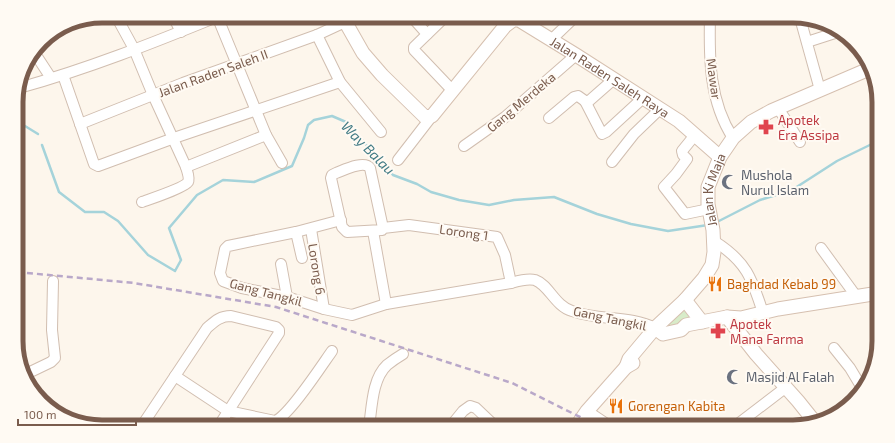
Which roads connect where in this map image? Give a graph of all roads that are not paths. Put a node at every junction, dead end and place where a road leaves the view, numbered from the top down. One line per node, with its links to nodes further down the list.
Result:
1 (120, 23): 20 (street)
2 (176, 23): 14 (street)
3 (202, 23): 14 (street)
4 (221, 23): 23 (street)
5 (337, 23): 17 (street, Jalan Raden Saleh II)
6 (346, 23): 38 (main road)
7 (417, 23): 15 (street)
8 (439, 23): 15 (street)
9 (509, 23): 30 (main road, Jalan Raden Saleh Raya)
10 (524, 23): 18 (main road, Jalan Raden Saleh Raya)
11 (569, 23): 18 (street)
12 (710, 23): 45 (street, Mawar)
13 (802, 24): 19 (street)
14 (181, 32): 20 (street)
15 (427, 34): 30 (street)
16 (833, 34): 19 (street)
17 (317, 35): 23 (street, Jalan Raden Saleh II); 28 (street)
18 (551, 40): 21 (main road, Jalan Raden Saleh Raya)
19 (807, 42): 31 (street)
20 (134, 49): 25 (street); 32 (street)
21 (576, 55): 27 (main road, Jalan Raden Saleh Raya); 47 (street, Gang Merdeka)
22 (37, 57): 26 (street)
23 (236, 64): 32 (street, Jalan Raden Saleh II); 37 (street)
24 (865, 71): 31 (main road, Jalan Ki Maja)
25 (63, 75): 26 (street); 40 (street)
26 (51, 78): 29 (street)
27 (614, 79): 33 (main road, Jalan Raden Saleh Raya); 34 (street)
28 (340, 82): 37 (street); 41 (street)
29 (25, 86)
30 (452, 90): 38 (main road, Jalan Raden Saleh Raya)
31 (820, 90): 35 (main road, Jalan Ki Maja)
32 (153, 95): 40 (street, Jalan Raden Saleh II); 44 (street)
33 (643, 98): 34 (street); 36 (main road, Jalan Raden Saleh Raya)
34 (585, 101): 39 (street)
35 (778, 108): 45 (main road, Jalan Ki Maja); 46 (street)
36 (660, 109): 43 (main road, Jalan Raden Saleh Raya); 50 (street)
37 (256, 111): 42 (street); 44 (street)
38 (432, 116): 49 (street)
39 (549, 118)
40 (80, 124): 44 (street)
41 (381, 132)
42 (266, 135): 51 (street); 52 (street)
43 (695, 135): 48 (main road, Jalan Raden Saleh Raya); 54 (street)
44 (174, 138): 52 (street)
45 (733, 138): 48 (main road, Jalan Ki Maja)
46 (800, 142)
47 (464, 146)
48 (720, 157): 54 (main road, Jalan Ki Maja)
49 (398, 160)
50 (612, 162)
51 (282, 163)
52 (186, 167): 53 (street)
53 (142, 202)
54 (709, 206): 60 (main road, Jalan Ki Maja)
55 (341, 220): 56 (street, Gang Tangkil); 57 (street); 58 (street)
56 (310, 228): 59 (street, Gang Tangkil); 71 (street, Lorong 6)
57 (384, 228): 58 (street); 65 (street, Lorong 1)
58 (373, 231): 70 (street)
59 (296, 232): 62 (street); 68 (street, Gang Tangkil)
60 (714, 236): 69 (main road, Jalan Ki Maja); 72 (street)
61 (821, 248): 67 (street)
62 (302, 258)
63 (281, 264): 68 (street)
64 (53, 281): 80 (street)
65 (511, 283): 70 (street, Gang Tangkil); 76 (street, Gang Tangkil)
66 (872, 294): 67 (main road)
67 (856, 296): 72 (main road)
68 (287, 297): 71 (street, Gang Tangkil)
69 (686, 300): 74 (main road); 76 (main road, Jalan Ki Maja)
70 (386, 304): 71 (street, Gang Tangkil)
71 (324, 309)
72 (763, 313): 73 (main road)
73 (733, 319): 74 (main road); 75 (main road); 83 (main road)
74 (702, 322): 75 (main road)
75 (681, 330): 76 (main road)
76 (659, 331): 85 (main road, Jalan Ki Maja)
77 (834, 348): 82 (street)
78 (332, 351): 90 (street)
79 (403, 354): 91 (street)
80 (30, 372)
81 (175, 376): 84 (street); 84 (street); 87 (street)
82 (860, 384)
83 (786, 388): 86 (main road); 96 (street)
84 (228, 411): 88 (street); 89 (street)
85 (586, 411): 94 (main road, Jalan Ki Maja); 95 (street)
86 (811, 417)
87 (146, 420)
88 (222, 420)
89 (267, 420)
90 (278, 420)
91 (371, 420)
92 (456, 420): 93 (street)
93 (489, 420)
94 (580, 420)
95 (600, 420)
96 (743, 420)

